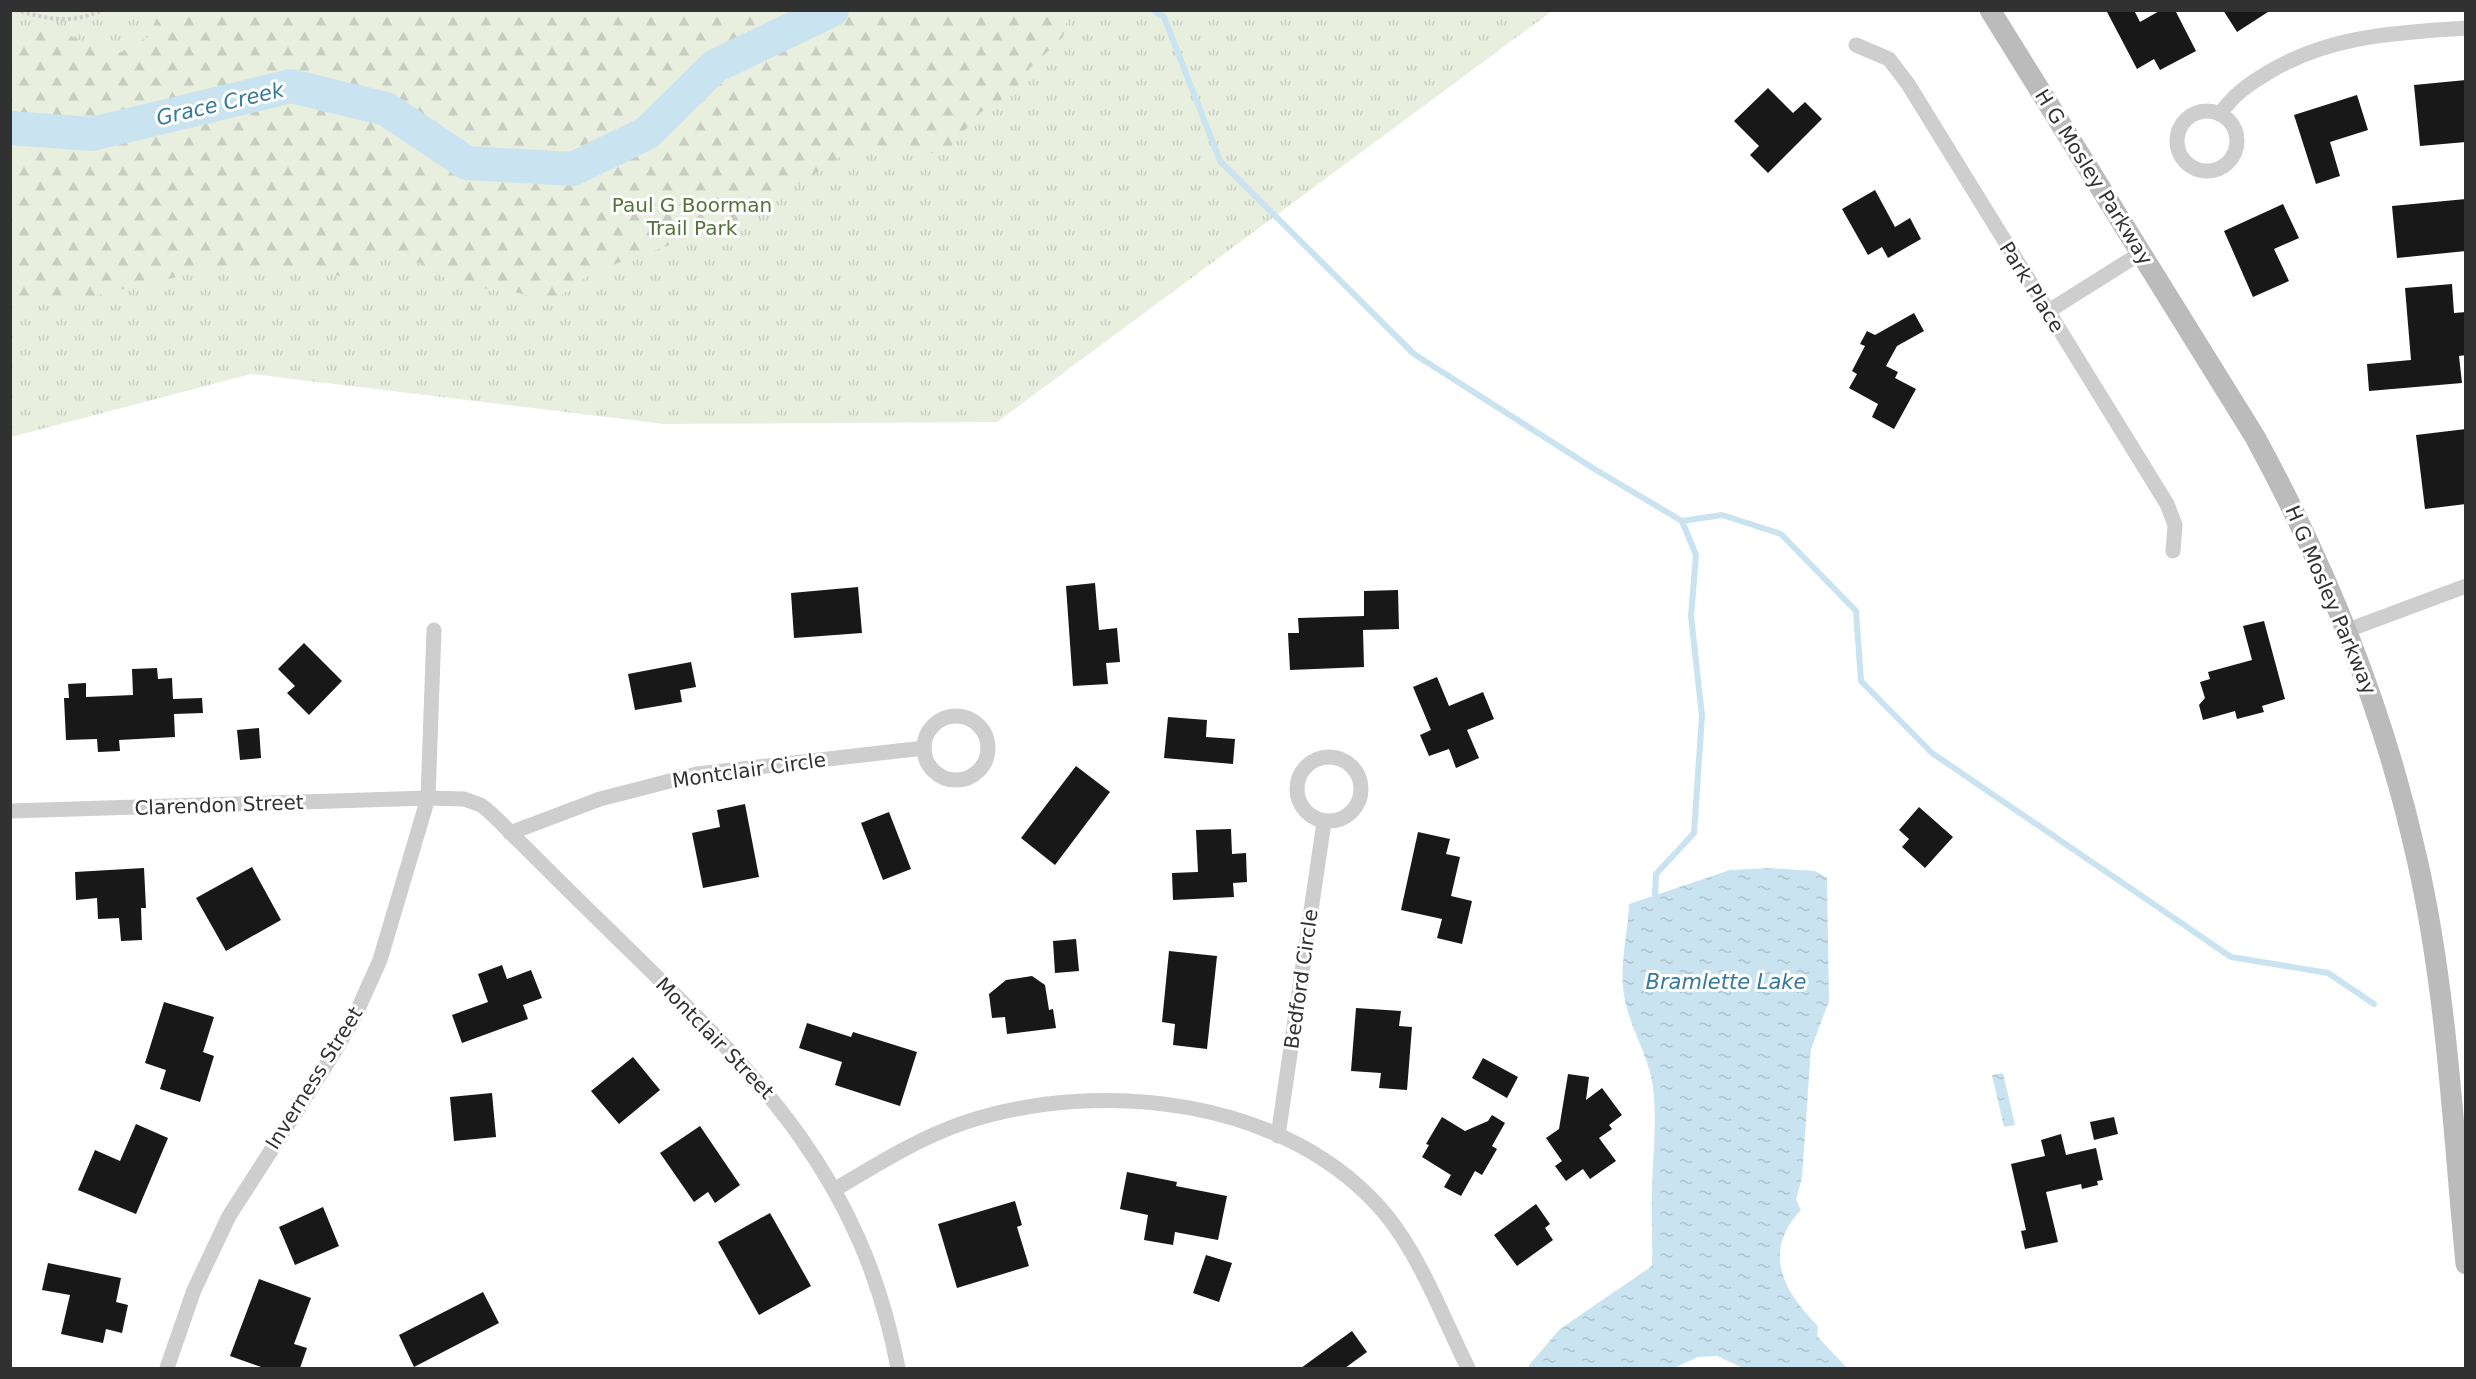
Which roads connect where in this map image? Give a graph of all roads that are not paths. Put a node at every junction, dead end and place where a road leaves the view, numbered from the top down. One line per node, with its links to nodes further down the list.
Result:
1 (1990, 10): 5 (main road, H G Mosley Parkway)
2 (2466, 28): 4 (street)
3 (1856, 45): 6 (street, Park Place)
4 (2220, 114): 4 (street)
5 (2141, 253): 6 (street); 10 (main road, H G Mosley Parkway)
6 (2047, 312): 7 (street, Park Place)
7 (2173, 551)
8 (2466, 586): 10 (street)
9 (434, 630): 12 (street, Inverness Street)
10 (2348, 630): 18 (main road, H G Mosley Parkway)
11 (924, 748): 11 (street); 15 (street, Montclair Circle)
12 (428, 798): 13 (street, Clarendon Street); 15 (street, Montclair Street); 19 (street, Inverness Street)
13 (10, 811)
14 (1324, 822): 14 (street); 16 (street, Bedford Circle)
15 (510, 834): 17 (street, Montclair Street)
16 (1278, 1136): 17 (street); 21 (street)
17 (834, 1190): 20 (street, Montclair Street)
18 (2466, 1264)
19 (166, 1368)
20 (898, 1368)
21 (1468, 1368)

